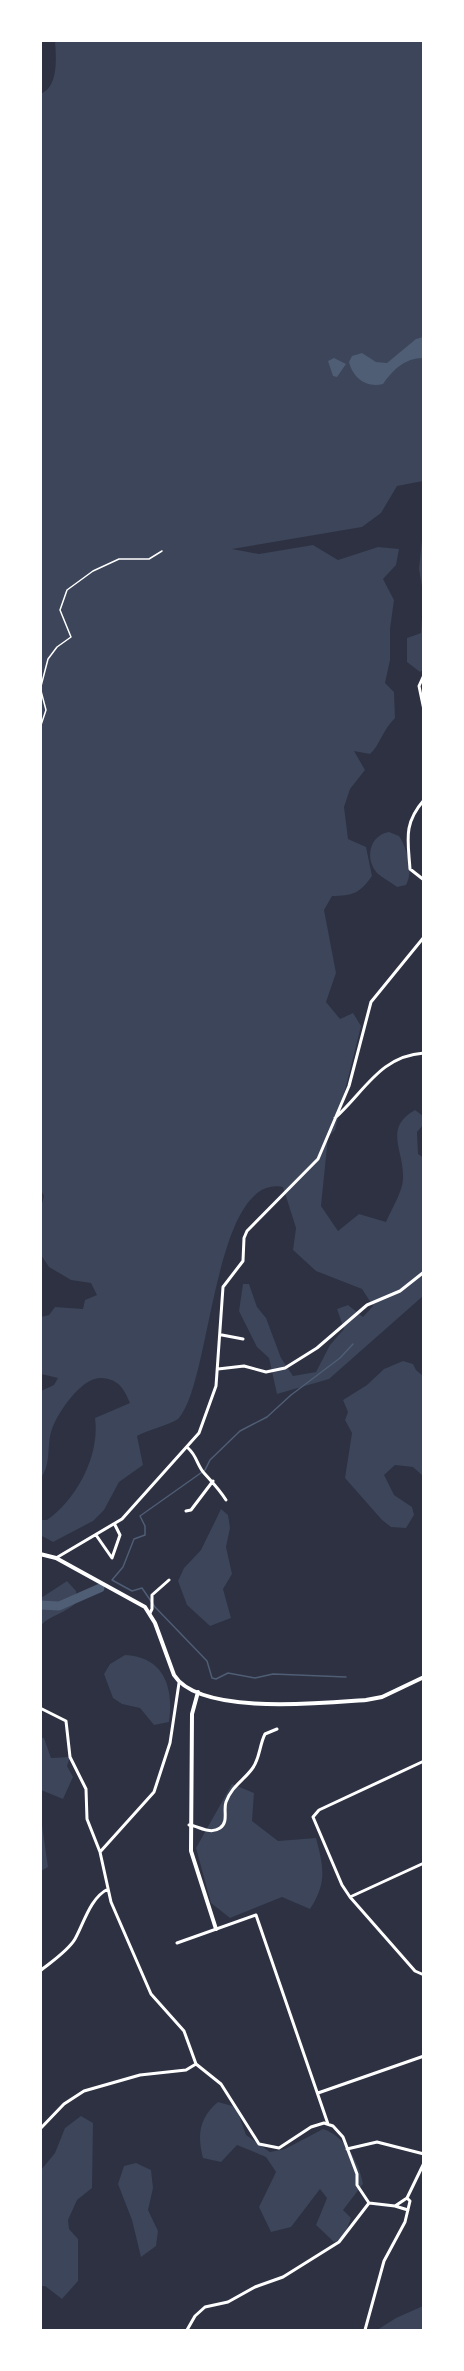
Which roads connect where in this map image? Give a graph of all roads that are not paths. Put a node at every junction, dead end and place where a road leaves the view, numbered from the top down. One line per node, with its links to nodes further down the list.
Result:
1 (423, 675): 2 (street)
2 (423, 710)
3 (423, 800): 4 (street)
4 (423, 880)
5 (423, 937): 7 (street)
6 (423, 1053): 7 (street)
7 (334, 1119): 9 (street)
8 (423, 1272): 11 (street)
9 (222, 1335): 10 (street); 11 (street)
10 (243, 1339)
11 (218, 1369): 12 (street)
12 (188, 1448): 13 (street); 16 (street)
13 (213, 1481): 14 (street); 15 (street)
14 (226, 1500)
15 (186, 1511)
16 (115, 1525): 17 (street); 17 (street)
17 (96, 1535): 19 (street)
18 (40, 1554): 19 (street)
19 (56, 1558): 21 (street)
20 (169, 1580): 21 (street)
21 (150, 1613): 23 (street)
22 (423, 1677): 24 (street)
23 (179, 1683): 24 (street); 29 (street)
24 (198, 1692): 28 (street)
25 (40, 1708): 29 (street)
26 (277, 1729): 28 (street)
27 (423, 1761): 32 (street)
28 (189, 1825): 33 (street)
29 (100, 1852): 31 (street)
30 (423, 1863): 32 (street)
31 (108, 1889): 35 (street); 38 (street)
32 (350, 1897): 36 (street)
33 (216, 1929): 34 (street); 39 (street)
34 (177, 1943)
35 (40, 1971)
36 (423, 1975)
37 (423, 2056): 39 (street)
38 (196, 2064): 40 (street); 41 (street)
39 (318, 2093): 40 (street)
40 (328, 2124): 42 (street)
41 (40, 2129)
42 (347, 2149): 43 (street); 46 (street)
43 (423, 2154)
44 (423, 2163): 45 (street)
45 (407, 2198): 47 (street); 48 (street)
46 (369, 2203): 47 (street); 49 (street)
47 (395, 2206): 48 (street)
48 (408, 2210): 50 (street)
49 (187, 2331)
50 (365, 2331)

